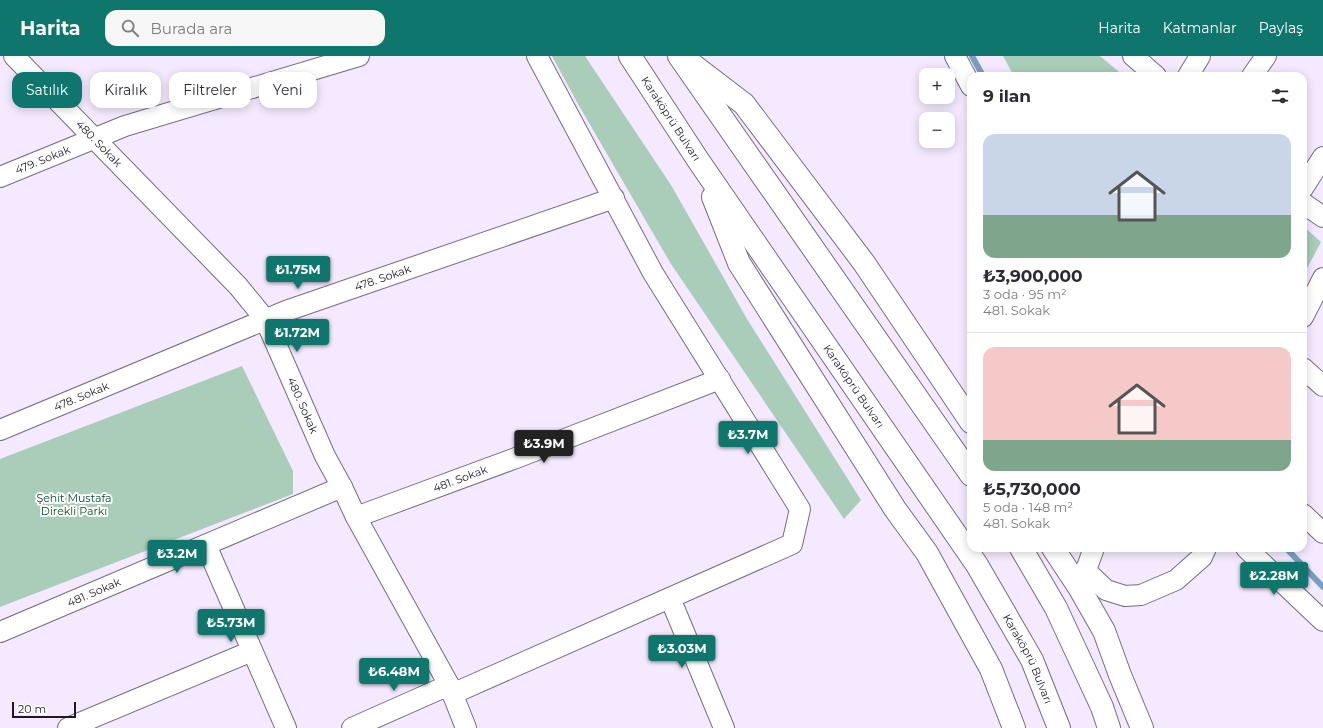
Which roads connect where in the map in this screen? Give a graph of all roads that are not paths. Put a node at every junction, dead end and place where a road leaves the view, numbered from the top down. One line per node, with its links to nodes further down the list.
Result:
1 (14, 56): 15 (street, 480. Sokak)
2 (359, 56): 15 (street, 479. Sokak)
3 (536, 56): 20 (street)
4 (630, 56): 17 (highway, Karaköprü Bulvarı)
5 (679, 56): 31 (highway)
6 (682, 56): 29 (highway)
7 (956, 56): 14 (street)
8 (1132, 56): 11 (street)
9 (1200, 56): 12 (street)
10 (1266, 56): 13 (street)
11 (1151, 72)
12 (1190, 72)
13 (1255, 72)
14 (967, 78)
15 (93, 138): 18 (street, 479. Sokak); 25 (street, 480. Sokak)
16 (1323, 157): 19 (street)
17 (698, 160): 37 (highway, Karaköprü Bulvarı); 55 (highway)
18 (0, 177)
19 (1307, 182)
20 (614, 198): 25 (street, 478. Sokak); 27 (street)
21 (1307, 206): 22 (street)
22 (1323, 217)
23 (1323, 278): 24 (street)
24 (1307, 309)
25 (265, 319): 30 (street, 478. Sokak); 32 (street, 480. Sokak)
26 (1307, 372): 28 (street)
27 (720, 379): 33 (street, 481. Sokak); 45 (street)
28 (1323, 386)
29 (967, 416)
30 (0, 430)
31 (967, 469)
32 (342, 487): 33 (street, 480. Sokak); 36 (street, 481. Sokak)
33 (356, 517): 49 (street, 480. Sokak)
34 (1307, 518): 35 (street)
35 (1323, 533)
36 (206, 545): 47 (street, 481. Sokak); 48 (street)
37 (967, 550)
38 (968, 552): 56 (highway, Karaköprü Bulvarı)
39 (1023, 552): 57 (highway)
40 (1057, 552): 44 (highway)
41 (1093, 552): 44 (street)
42 (1204, 552): 44 (street)
43 (1250, 552): 46 (street)
44 (1083, 580): 58 (highway)
45 (670, 598): 49 (street); 54 (street)
46 (1323, 621)
47 (0, 632)
48 (252, 650): 50 (street); 51 (street)
49 (451, 689): 52 (street); 53 (street, 480. Sokak)
50 (68, 728)
51 (286, 728)
52 (352, 728)
53 (466, 728)
54 (724, 728)
55 (1014, 728)
56 (1059, 728)
57 (1109, 728)
58 (1142, 728)

